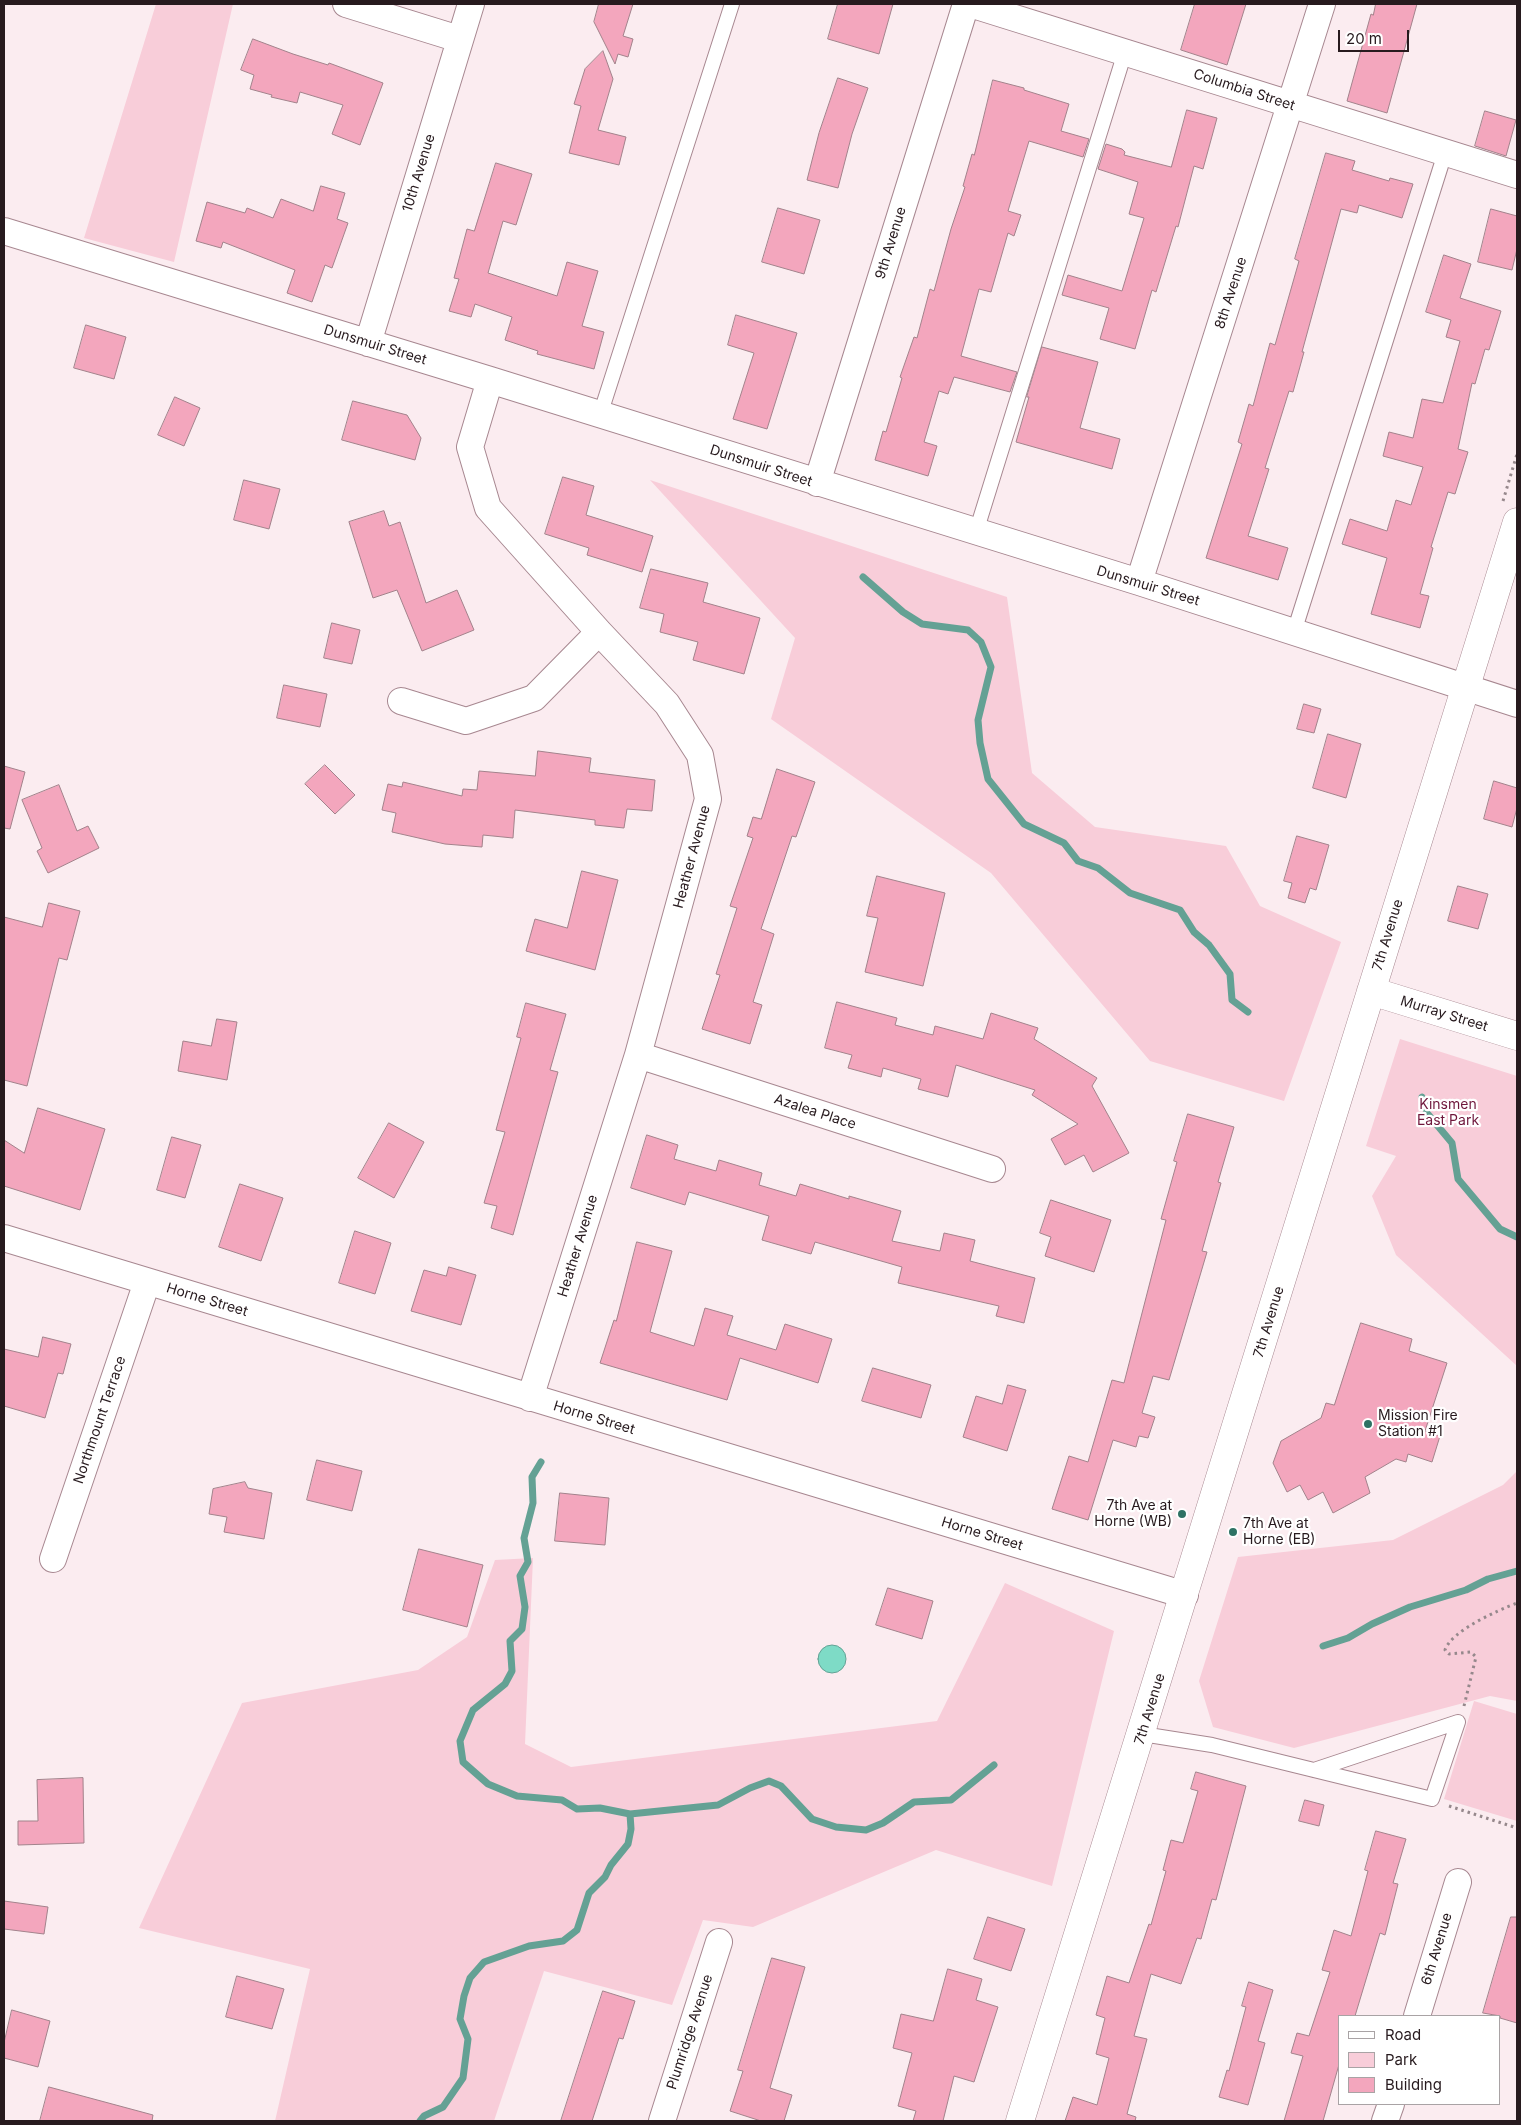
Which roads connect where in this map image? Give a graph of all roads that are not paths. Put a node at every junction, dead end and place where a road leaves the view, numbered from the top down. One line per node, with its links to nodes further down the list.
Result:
1 (346, 4): 7 (street)
2 (470, 4): 7 (street, 10th Avenue)
3 (732, 4): 15 (lane)
4 (966, 4): 16 (street, 9th Avenue)
5 (970, 4): 8 (street, Columbia Street)
6 (1322, 4): 9 (street, 8th Avenue)
7 (459, 39): 13 (street, 10th Avenue)
8 (1125, 52): 9 (street, Columbia Street); 18 (lane)
9 (1290, 105): 10 (street, Columbia Street); 19 (street, 8th Avenue)
10 (1445, 153): 11 (street, Columbia Street); 21 (lane)
11 (1517, 176)
12 (4, 232): 13 (street, Dunsmuir Street)
13 (368, 343): 14 (street, Dunsmuir Street)
14 (490, 380): 15 (street, Dunsmuir Street); 20 (street, Heather Avenue)
15 (600, 415): 16 (street, Dunsmuir Street)
16 (816, 483): 18 (street, Dunsmuir Street)
17 (1517, 522): 22 (street, 7th Avenue)
18 (976, 532): 19 (street, Dunsmuir Street)
19 (1139, 582): 21 (street, Dunsmuir Street)
20 (600, 632): 23 (street); 27 (street, Heather Avenue)
21 (1294, 632): 22 (street, Dunsmuir Street)
22 (1466, 688): 24 (street, Dunsmuir Street); 25 (street, 7th Avenue)
23 (401, 701)
24 (1517, 704)
25 (1371, 991): 26 (street, Murray Street); 33 (street, 7th Avenue)
26 (1517, 1036)
27 (638, 1055): 28 (street, Azalea Place); 31 (street, Heather Avenue)
28 (992, 1169)
29 (4, 1238): 30 (street, Horne Street)
30 (147, 1282): 31 (street, Horne Street); 32 (street, Northmount Terrace)
31 (530, 1398): 33 (street, Horne Street)
32 (53, 1559)
33 (1185, 1595): 34 (street, 7th Avenue)
34 (1142, 1734): 35 (lane); 41 (street, 7th Avenue)
35 (1314, 1770): 35 (lane)
36 (1458, 1882): 38 (street, 6th Avenue)
37 (719, 1942): 40 (street, Plumridge Avenue)
38 (1417, 2015)
39 (1391, 2105): 42 (street)
40 (662, 2121)
41 (1020, 2121)
42 (1385, 2121)

